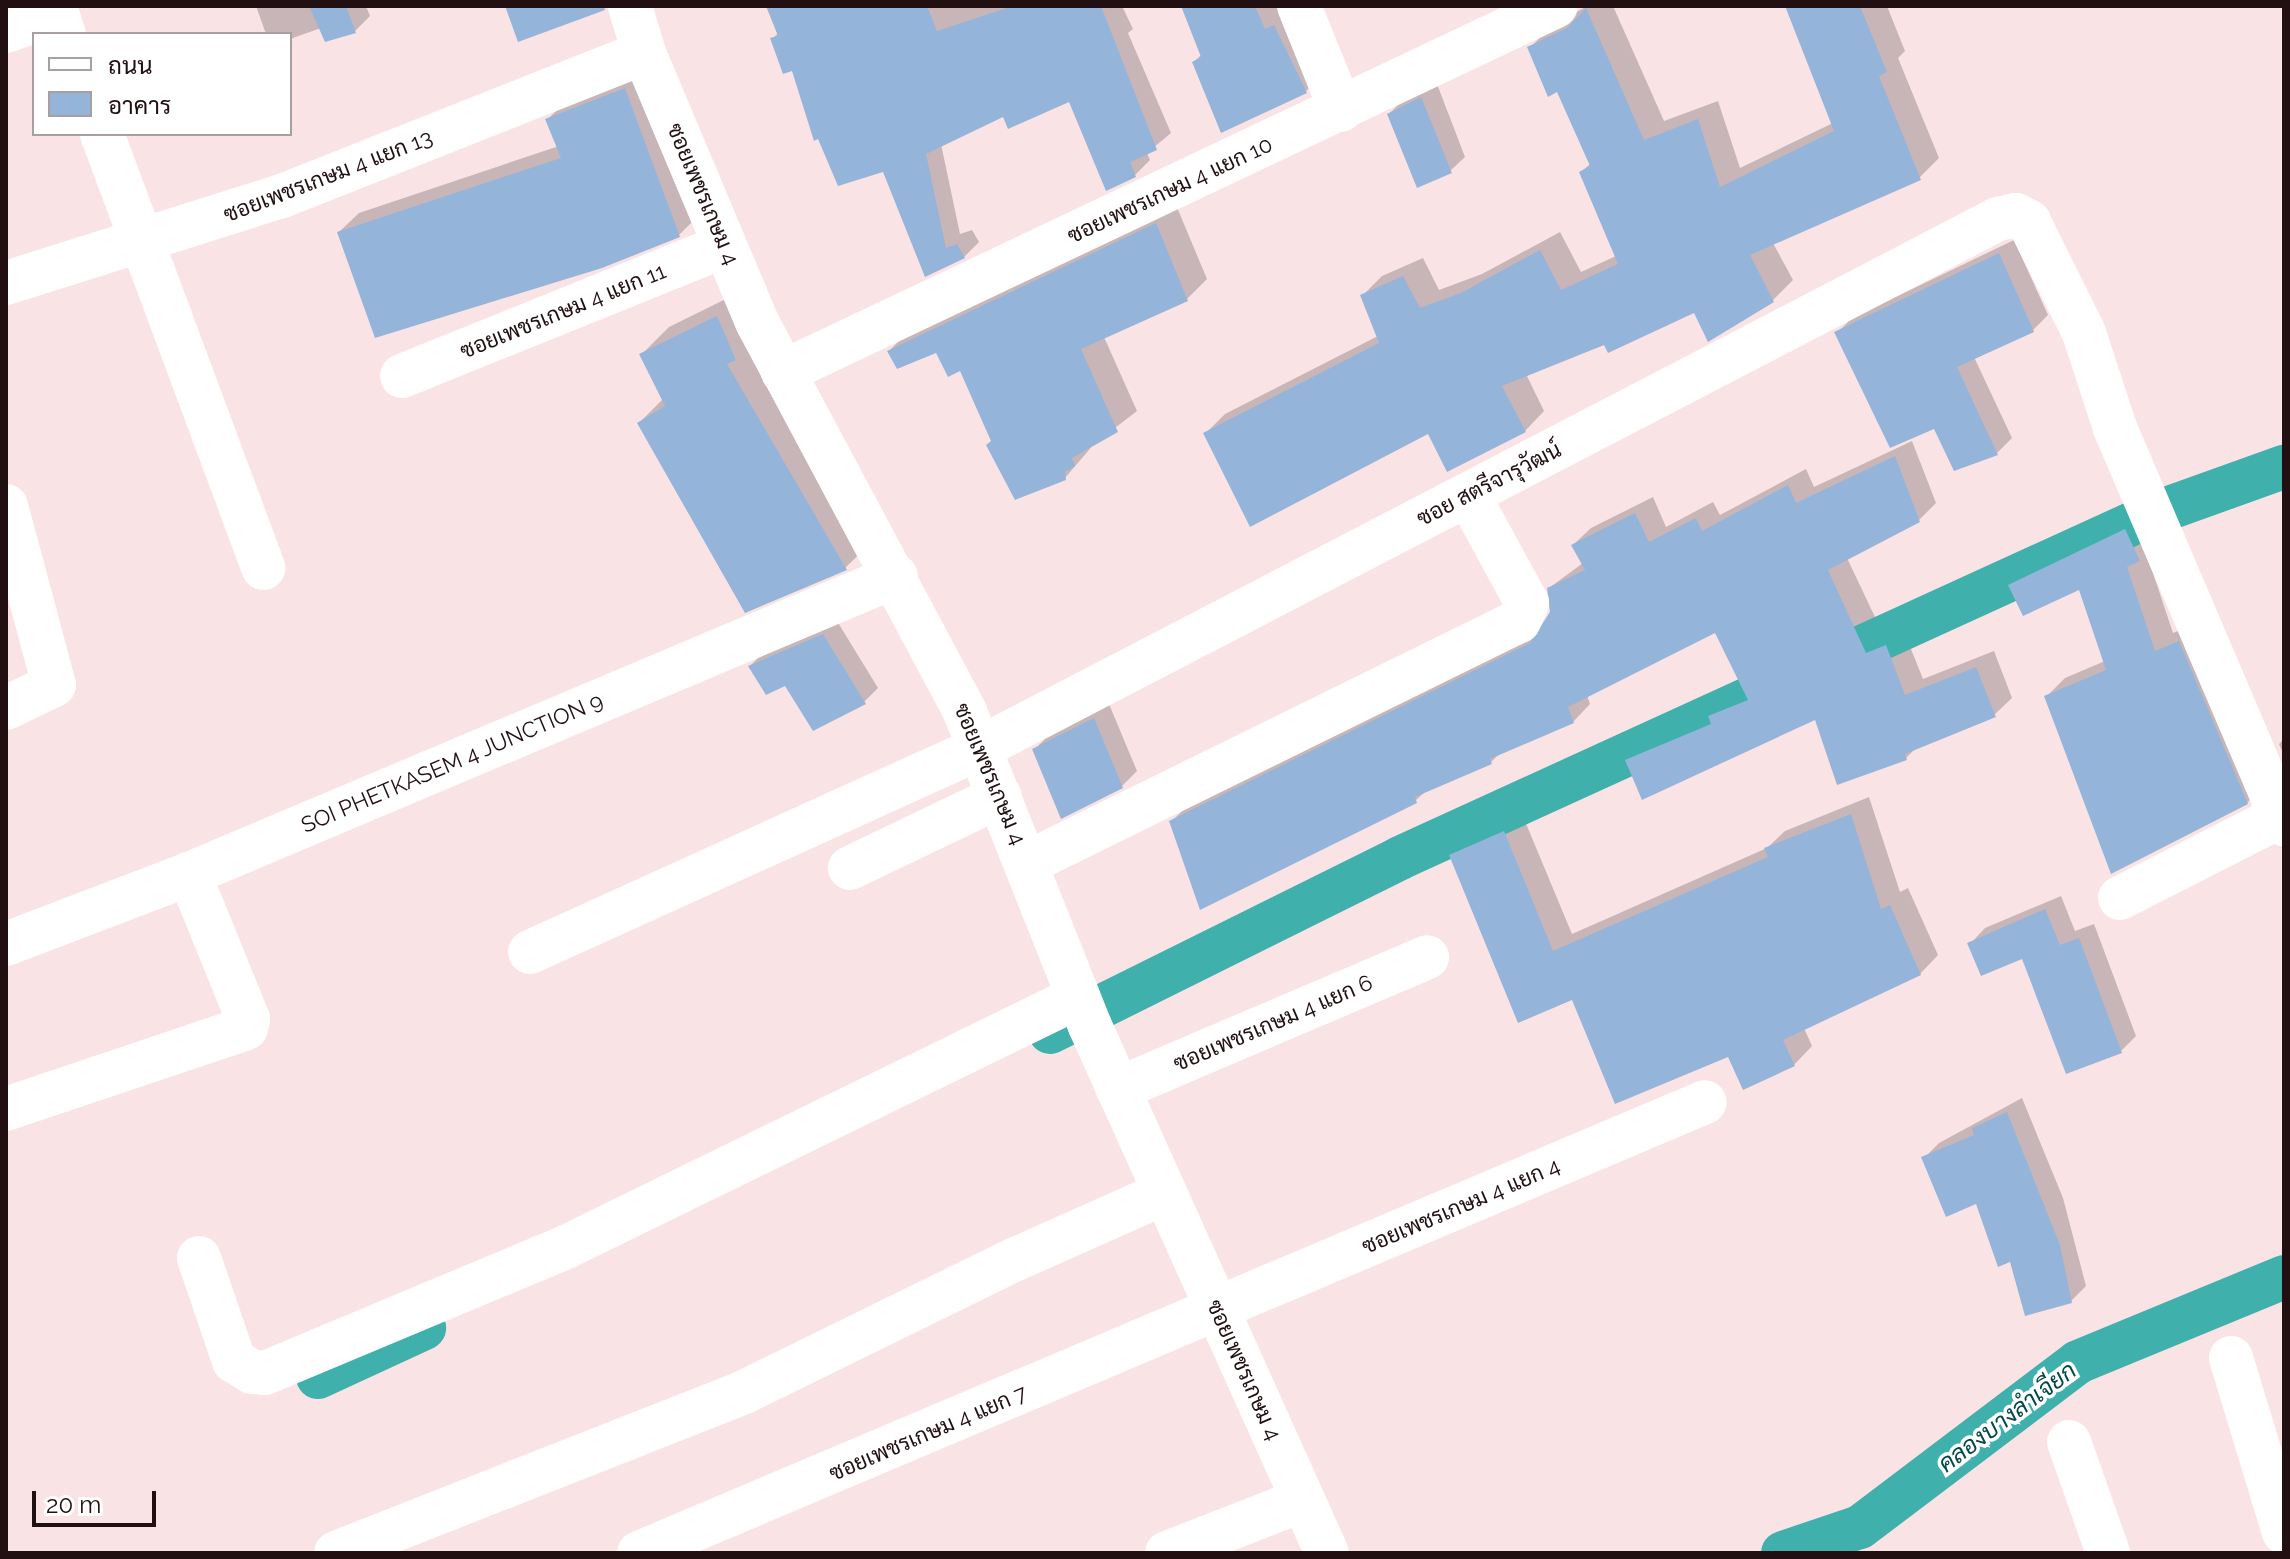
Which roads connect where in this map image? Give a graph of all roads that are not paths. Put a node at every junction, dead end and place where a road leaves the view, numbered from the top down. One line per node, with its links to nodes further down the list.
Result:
1 (1299, 6): 6 (street)
2 (1556, 6): 6 (street, ซอยเพชรเกษม 4 แยก 10)
3 (640, 20): 8 (street, ซอยเพชรเกษม 4 แยก 13); 9 (street, ซอยเพชรเกษม 4)
4 (6, 31): 5 (street)
5 (63, 32)
6 (1341, 110): 11 (street, ซอยเพชรเกษม 4 แยก 10)
7 (103, 136): 8 (street)
8 (143, 243): 10 (street, ซอยเพชรเกษม 4 แยก 13); 15 (street)
9 (724, 246): 11 (street, ซอยเพชรเกษม 4); 12 (street, ซอยเพชรเกษม 4 แยก 11)
10 (6, 283)
11 (783, 372): 16 (street, ซอยเพชรเกษม 4)
12 (402, 376)
13 (1468, 495): 18 (street, ซอย สตรีจารุวัฒน์); 20 (street, ซอย สตรีจารุวัฒน์); 21 (street)
14 (6, 506): 17 (street)
15 (263, 568)
16 (896, 576): 18 (street, ซอยเพชรเกษม 4); 23 (street, SOI PHETKASEM 4 JUNCTION 9)
17 (6, 708)
18 (980, 748): 19 (street, ซอยเพชรเกษม 4); 26 (street, ซอย สตรีจารุวัฒน์)
19 (1000, 796): 21 (street, ซอยเพชรเกษม 4); 22 (street)
20 (2282, 820): 24 (street)
21 (1027, 863): 28 (street, ซอยเพชรเกษม 4)
22 (850, 868)
23 (189, 874): 25 (street, SOI PHETKASEM 4 JUNCTION 9); 31 (street)
24 (2120, 898)
25 (6, 944)
26 (530, 952)
27 (1427, 957): 29 (street, ซอยเพชรเกษม 4 แยก 6)
28 (1083, 1009): 29 (street, ซอยเพชรเกษม 4); 33 (street)
29 (1118, 1089): 32 (street, ซอยเพชรเกษม 4)
30 (1705, 1102): 34 (street, ซอยเพชรเกษม 4 แยก 4)
31 (6, 1109)
32 (1164, 1193): 34 (street, ซอยเพชรเกษม 4); 39 (street)
33 (199, 1258)
34 (1217, 1310): 37 (street, ซอยเพชรเกษม 4); 40 (street, ซอยเพชรเกษม 4 แยก 7)
35 (2231, 1358): 38 (street)
36 (2069, 1442): 43 (street)
37 (1303, 1500): 41 (street); 42 (street, ซอยเพชรเกษม 4)
38 (2284, 1532)
39 (336, 1553)
40 (639, 1553)
41 (1167, 1553)
42 (1327, 1553)
43 (2108, 1553)

